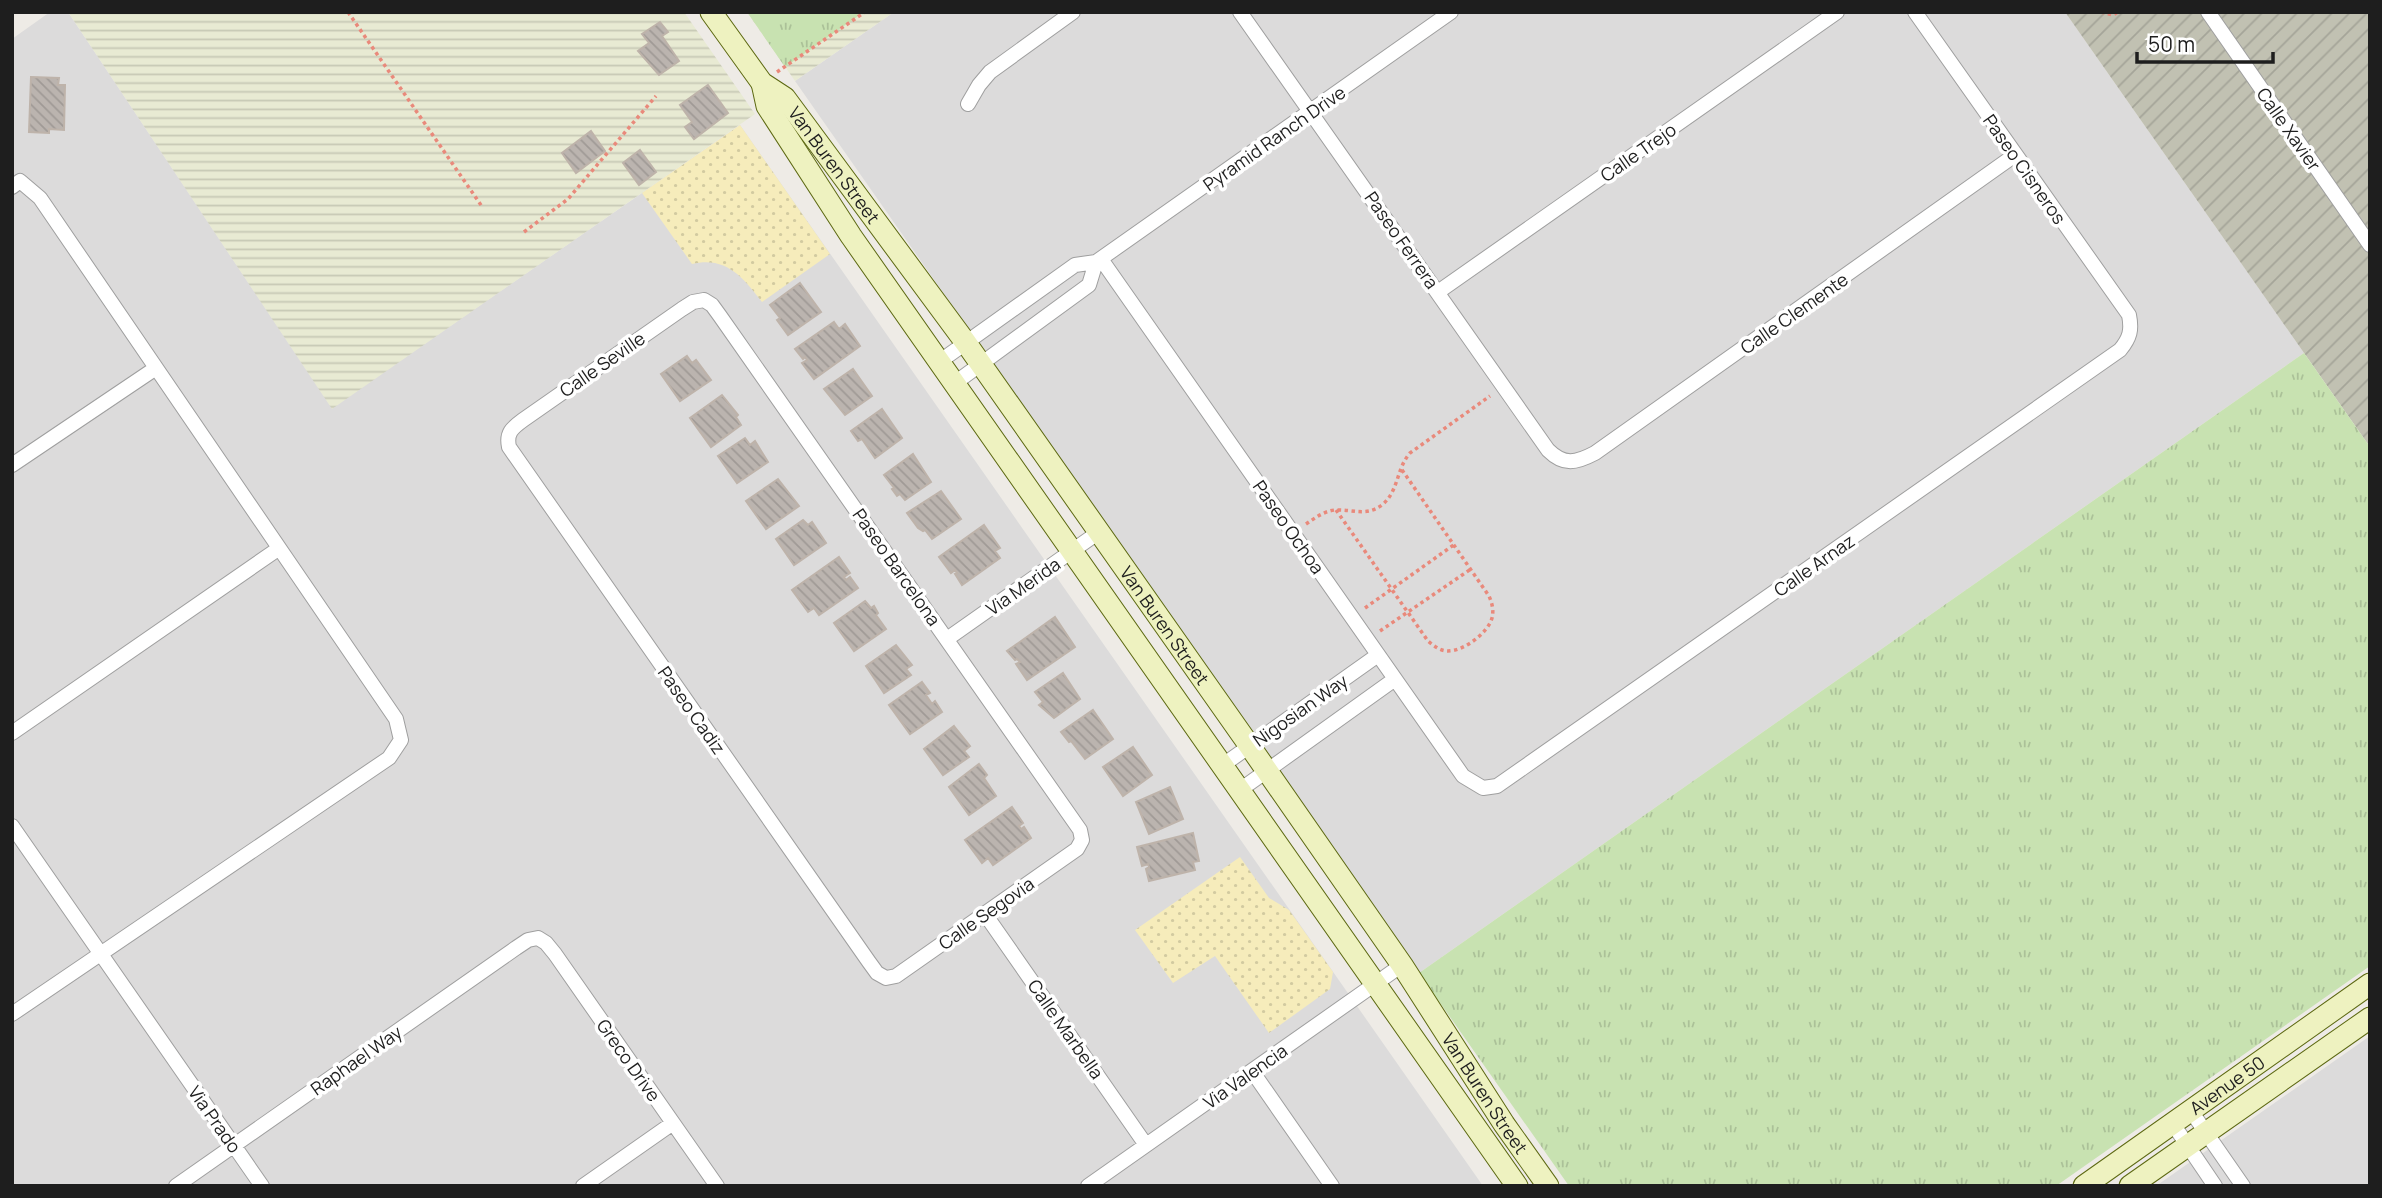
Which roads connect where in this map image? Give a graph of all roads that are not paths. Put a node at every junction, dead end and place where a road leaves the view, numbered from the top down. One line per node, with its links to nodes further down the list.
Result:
1 (711, 12): 8 (street, Van Buren Street)
2 (1073, 12): 9 (street)
3 (1240, 12): 10 (street, Paseo Ferrera)
4 (1451, 12): 10 (street, Pyramid Ranch Drive)
5 (1838, 12): 15 (street, Calle Trejo)
6 (1915, 12): 11 (street, Paseo Cisneros)
7 (2208, 12): 13 (street, Calle Xavier)
8 (762, 83): 18 (street, Van Buren Street); 19 (street, Van Buren Street)
9 (968, 104)
10 (1311, 111): 14 (street, Pyramid Ranch Drive); 15 (street, Paseo Ferrera)
11 (2015, 155): 17 (street, Paseo Cisneros); 24 (street, Calle Clemente)
12 (12, 187): 21 (street)
13 (2370, 245)
14 (1098, 261): 18 (street, Pyramid Ranch Drive); 20 (street, Pyramid Ranch Drive); 30 (street, Paseo Ochoa)
15 (1438, 292): 24 (street, Paseo Ferrera)
16 (704, 300): 23 (street, Calle Seville); 29 (street, Paseo Barcelona)
17 (2131, 327): 36 (street, Calle Arnaz)
18 (966, 343): 19 (street, Pyramid Ranch Drive); 20 (street, Van Buren Street)
19 (939, 362): 22 (street, Van Buren Street)
20 (981, 365): 22 (street, Pyramid Ranch Drive); 26 (street, Van Buren Street)
21 (156, 368): 25 (street); 27 (street)
22 (955, 383): 28 (street, Van Buren Street)
23 (507, 438): 44 (street, Paseo Cadiz)
24 (1568, 461)
25 (12, 465)
26 (1099, 532): 28 (street, Via Merida); 33 (street, Van Buren Street)
27 (278, 549): 32 (street); 42 (street)
28 (1073, 551): 29 (street, Via Merida); 34 (street, Van Buren Street)
29 (947, 639): 39 (street, Paseo Barcelona)
30 (1378, 655): 31 (street, Paseo Ochoa); 33 (street, Nigosian Way)
31 (1395, 679): 35 (street, Nigosian Way); 36 (street, Paseo Ochoa)
32 (12, 733)
33 (1249, 745): 34 (street, Nigosian Way); 35 (street, Van Buren Street)
34 (1223, 765): 37 (street, Van Buren Street)
35 (1266, 771): 37 (street, Nigosian Way); 43 (street, Van Buren Street)
36 (1483, 788)
37 (1240, 790): 46 (street, Van Buren Street)
38 (12, 826): 42 (street, Via Prado)
39 (1082, 840): 40 (street, Calle Segovia)
40 (985, 914): 44 (street, Calle Segovia); 55 (street, Calle Marbella)
41 (538, 939): 51 (street, Greco Drive); 54 (street, Raphael Way)
42 (100, 954): 47 (street); 54 (street, Via Prado)
43 (1402, 965): 46 (street, Via Valencia); 64 (street, Van Buren Street)
44 (886, 978)
45 (2370, 984): 50 (street, Avenue 50)
46 (1375, 985): 49 (street, Via Valencia); 63 (street, Van Buren Street)
47 (12, 1014)
48 (2370, 1018): 53 (street, Avenue 50)
49 (1252, 1071): 55 (street, Via Valencia); 62 (street)
50 (2191, 1111): 52 (street, Avenue 50); 53 (street)
51 (673, 1123): 59 (street); 60 (street, Greco Drive)
52 (2173, 1124): 56 (street); 65 (street, Avenue 50)
53 (2207, 1133): 56 (street, Avenue 50); 68 (street)
54 (234, 1145): 57 (street, Raphael Way); 58 (street, Via Prado)
55 (1146, 1145): 61 (street, Via Valencia)
56 (2187, 1146): 66 (street, Avenue 50); 67 (street)
57 (176, 1186)
58 (262, 1186)
59 (583, 1186)
60 (717, 1186)
61 (1088, 1186)
62 (1332, 1186)
63 (1517, 1186)
64 (1548, 1186)
65 (2084, 1186)
66 (2130, 1186)
67 (2215, 1186)
68 (2244, 1186)

